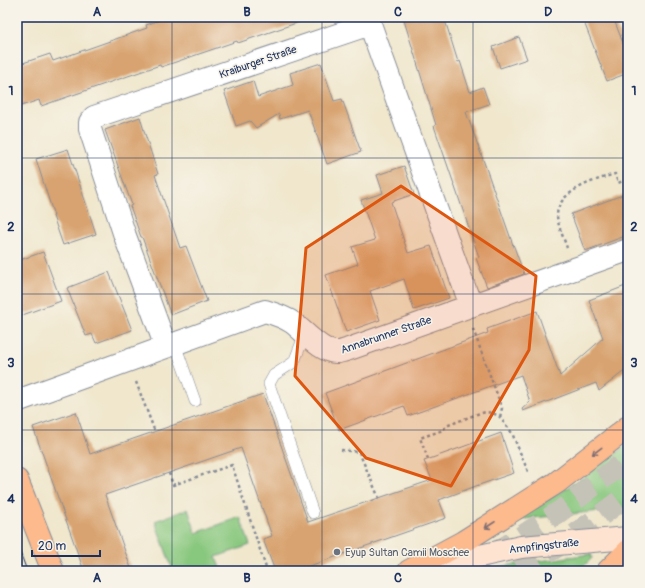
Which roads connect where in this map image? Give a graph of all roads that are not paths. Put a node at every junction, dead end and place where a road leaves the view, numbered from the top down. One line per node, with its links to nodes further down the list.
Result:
1 (628, 250): 2 (street, Annabrunner Straße)
2 (468, 307): 3 (street, Annabrunner Straße); 4 (street, Kraiburger Straße)
3 (305, 334): 4 (street, Annabrunner Straße); 9 (lane)
4 (171, 345): 5 (street, Annabrunner Straße); 6 (lane)
5 (17, 401)
6 (195, 401)
7 (628, 427): 13 (main road, one-way to 13)
8 (17, 480): 12 (main road)
9 (313, 513)
10 (628, 538): 14 (main road, Ampfingstraße)
11 (628, 551): 15 (main road)
12 (53, 571)
13 (409, 571)
14 (414, 571)
15 (608, 571)

